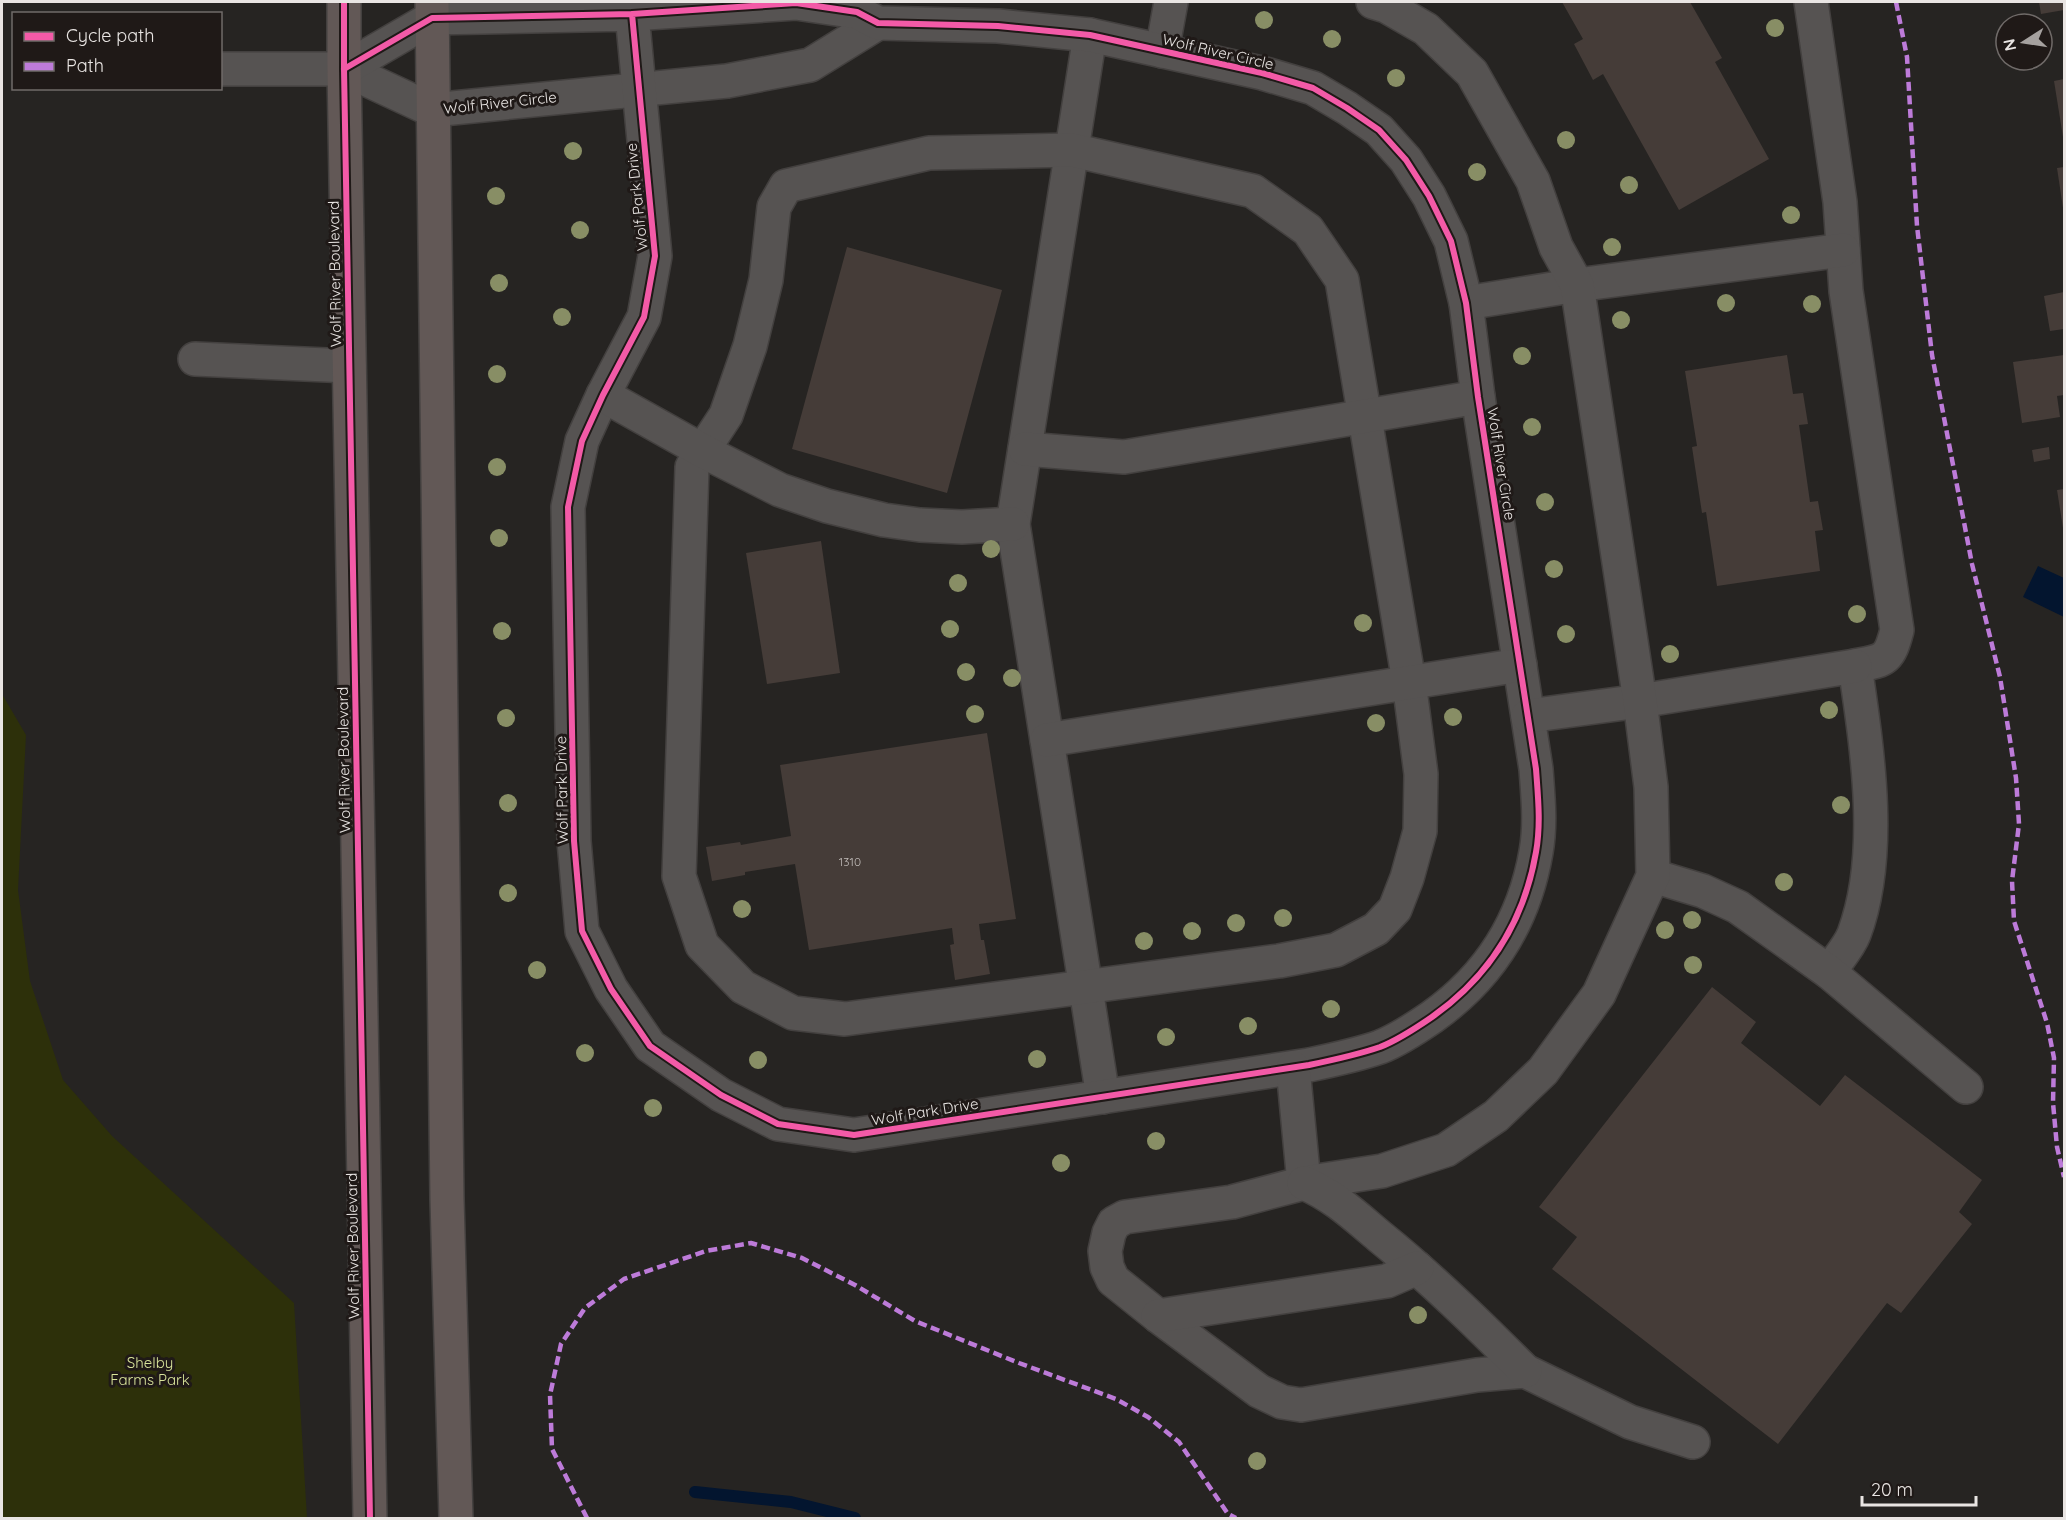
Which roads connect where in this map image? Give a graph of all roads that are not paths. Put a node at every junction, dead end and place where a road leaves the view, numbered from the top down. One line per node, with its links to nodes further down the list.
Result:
1 (344, 2): 12 (main road, Wolf River Boulevard)
2 (1171, 2): 10 (street)
3 (1373, 2): 17 (street)
4 (1811, 2): 16 (street)
5 (832, 5): 7 (street, Wolf River Circle); 8 (street, Wolf River Circle)
6 (432, 10): 7 (street, Wolf River Circle); 12 (street, Wolf River Circle); 14 (main road)
7 (632, 14): 13 (street, Wolf Park Drive)
8 (878, 23): 9 (street, Wolf River Circle); 13 (street, Wolf River Circle)
9 (1090, 35): 10 (street, Wolf River Circle); 15 (street)
10 (1162, 51): 18 (street, Wolf River Circle)
11 (222, 69): 12 (street)
12 (344, 69): 14 (street, Wolf River Circle); 20 (main road, Wolf River Boulevard)
13 (638, 90): 14 (street, Wolf River Circle); 21 (street, Wolf Park Drive)
14 (432, 110): 46 (main road)
15 (1072, 150): 23 (street); 24 (street); 25 (street)
16 (1843, 250): 17 (street); 28 (street)
17 (1577, 285): 18 (street); 30 (street)
18 (1466, 303): 22 (street, Wolf River Circle)
19 (195, 359): 20 (street)
20 (349, 366): 45 (main road, Wolf River Boulevard)
21 (603, 395): 25 (street); 39 (street, Wolf Park Drive)
22 (1478, 397): 23 (street); 27 (street, Wolf River Circle)
23 (1364, 416): 24 (street); 29 (street)
24 (1025, 449): 26 (street)
25 (703, 451): 26 (street); 36 (street)
26 (1013, 524): 32 (street)
27 (1521, 665): 29 (street); 31 (street, Wolf River Circle)
28 (1855, 666): 30 (street); 35 (street)
29 (1409, 682): 32 (street); 36 (street)
30 (1640, 701): 31 (street); 33 (street)
31 (1528, 716): 34 (street, Wolf River Circle)
32 (1047, 740): 36 (street)
33 (1653, 876): 35 (street); 40 (street)
34 (1528, 885): 37 (street, Wolf Park Drive)
35 (1829, 972): 38 (street)
36 (1086, 986): 39 (street)
37 (1293, 1068): 39 (street, Wolf Park Drive); 40 (street)
38 (1966, 1087)
39 (1103, 1097)
40 (1304, 1183): 41 (street); 42 (street)
41 (1417, 1268): 42 (street); 43 (street)
42 (1158, 1316): 43 (street)
43 (1525, 1371): 44 (street)
44 (1693, 1442)
45 (370, 1518)
46 (456, 1518)

